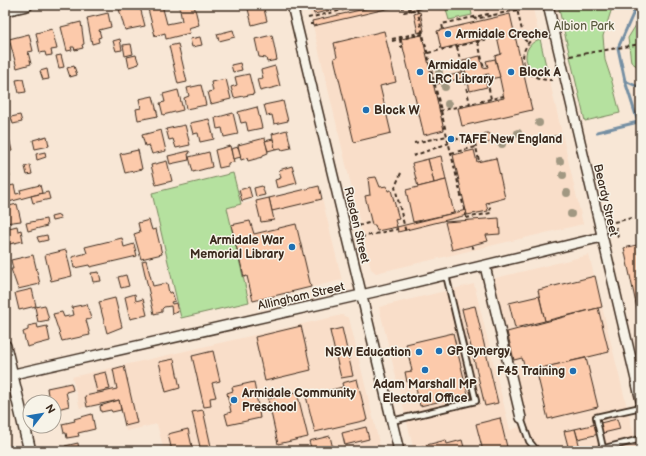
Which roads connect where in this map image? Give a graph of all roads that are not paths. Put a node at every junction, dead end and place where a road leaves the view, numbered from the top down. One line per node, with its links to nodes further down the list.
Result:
1 (27, 5): 4 (street)
2 (292, 5): 8 (street, Rusden Street)
3 (548, 5): 5 (street, Beardy Street)
4 (5, 10)
5 (602, 237): 6 (street, Allingham Street); 11 (street, Beardy Street)
6 (485, 266): 7 (street, Allingham Street); 13 (street)
7 (446, 275): 8 (street, Allingham Street); 14 (lane)
8 (361, 295): 10 (street, Allingham Street); 14 (street, Rusden Street)
9 (5, 346): 10 (street)
10 (8, 376): 17 (street)
11 (641, 401)
12 (641, 406): 16 (lane)
13 (521, 418): 19 (lane)
14 (392, 421): 18 (street, Rusden Street)
15 (641, 439): 16 (lane)
16 (603, 448): 20 (lane)
17 (30, 451)
18 (399, 451)
19 (537, 451)
20 (593, 451)

